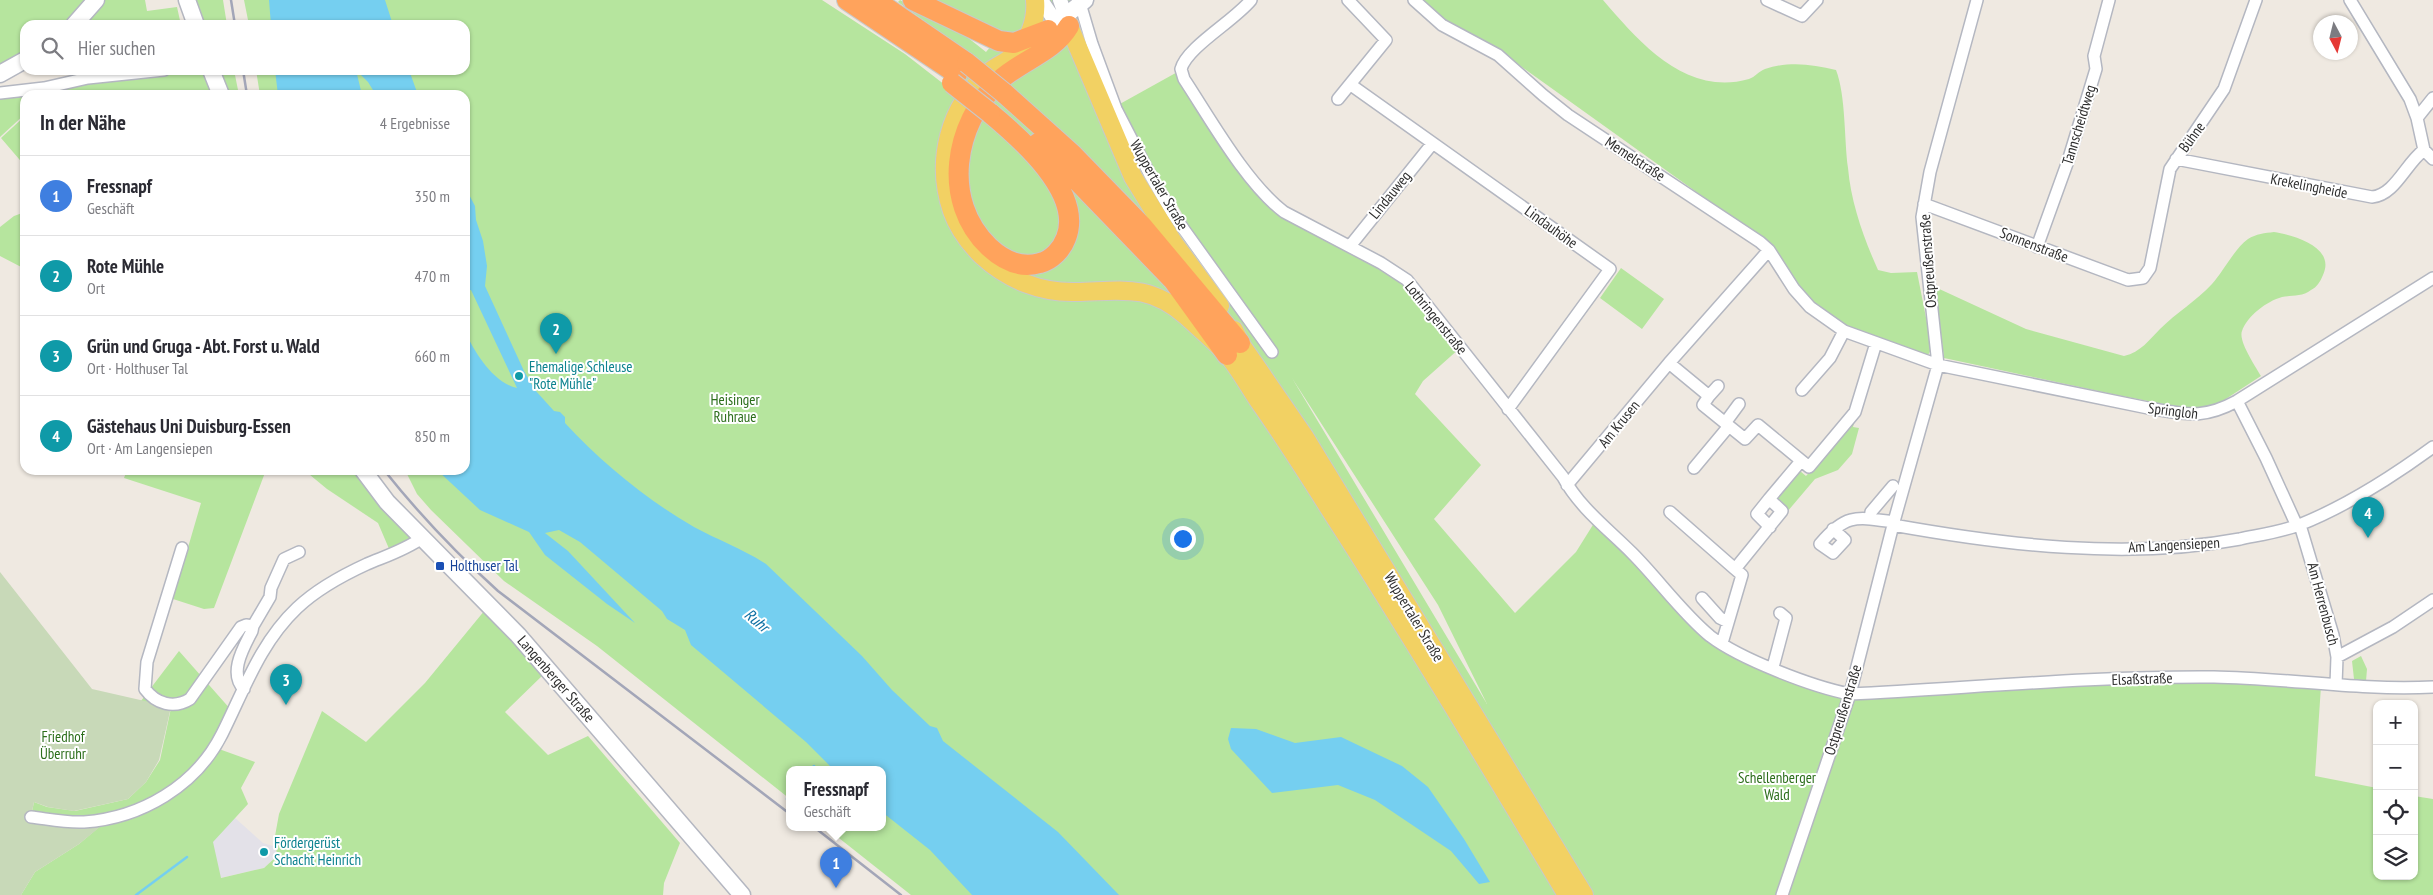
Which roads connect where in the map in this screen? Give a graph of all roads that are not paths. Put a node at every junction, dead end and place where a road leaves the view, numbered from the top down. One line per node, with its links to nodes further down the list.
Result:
1 (96, 0): 19 (main road)
2 (187, 0): 20 (main road)
3 (847, 0): 24 (highway)
4 (875, 0): 24 (highway)
5 (913, 0): 22 (highway)
6 (1035, 0): 22 (main road)
7 (1041, 0): 21 (street)
8 (1060, 0): 21 (street)
9 (1251, 0): 42 (street, Lothringenstraße)
10 (1348, 0): 28 (street)
11 (1414, 0): 44 (street, Memelstraße)
12 (1766, 0): 13 (street)
13 (1816, 0)
14 (1977, 0): 41 (street, Ostpreußenstraße)
15 (2109, 0): 43 (street, Tannscheidtweg)
16 (2256, 0): 39 (street, Bühne)
17 (2350, 0): 36 (street)
18 (1081, 1): 21 (main road); 50 (street, Wuppertaler Straße)
19 (78, 20)
20 (194, 20)
21 (1061, 24): 22 (highway); 35 (highway); 49 (main road)
22 (1019, 47): 49 (main road)
23 (20, 63): 25 (main road)
24 (959, 73): 35 (highway, bridge)
25 (0, 74)
26 (116, 75): 29 (street)
27 (213, 75): 30 (main road)
28 (1351, 85): 34 (street); 37 (street, Lindauhöhe)
29 (26, 90)
30 (219, 90)
31 (20, 91): 32 (street)
32 (0, 93)
33 (2433, 98): 36 (street)
34 (1338, 99)
35 (996, 103): 49 (highway)
36 (2416, 118): 38 (street)
37 (1432, 144): 42 (street, Lindauweg); 58 (street, Lindauhöhe)
38 (2424, 150): 39 (street, Krekelingheide); 40 (street)
39 (2176, 159): 45 (street, Bühne)
40 (2433, 160)
41 (1924, 204): 43 (street, Sonnenstraße); 52 (street, Ostpreußenstraße)
42 (1350, 246): 58 (street, Lothringenstraße)
43 (2037, 247): 45 (street, Sonnenstraße)
44 (1770, 250): 47 (street, Memelstraße); 51 (street, Am Krusen)
45 (2143, 278)
46 (2433, 278): 56 (street, Springloh)
47 (1844, 330): 48 (street, Memelstraße); 54 (street)
48 (1876, 343): 52 (street, Memelstraße); 61 (street)
49 (1234, 349): 91 (main road, Wuppertaler Straße); 92 (main road, Wuppertaler Straße)
50 (1272, 352)
51 (1669, 363): 55 (street); 64 (street, Am Krusen)
52 (1938, 365): 56 (street, Springloh); 69 (street, Ostpreußenstraße)
53 (1718, 386): 55 (street)
54 (1802, 390)
55 (1709, 396): 59 (street)
56 (2237, 401): 70 (street, Am Herrenbusch)
57 (1739, 404): 59 (street)
58 (1508, 409): 64 (street, Lothringenstraße)
59 (1727, 424): 61 (street); 62 (street)
60 (2433, 447): 70 (street, Am Langensiepen)
61 (1801, 460): 66 (street)
62 (1694, 468)
63 (367, 475): 73 (main road, Langenberger Straße)
64 (1567, 485): 82 (street, Lothringenstraße)
65 (1893, 486): 68 (street)
66 (1769, 500): 71 (street); 71 (street)
67 (1670, 512): 76 (street)
68 (1870, 519): 69 (street); 72 (street)
69 (1894, 524): 70 (street, Am Langensiepen); 88 (street, Ostpreußenstraße)
70 (2298, 525): 83 (street, Am Herrenbusch)
71 (1770, 527): 76 (street)
72 (1833, 528)
73 (422, 538): 87 (street); 90 (main road, Langenberger Straße)
74 (182, 548): 81 (street)
75 (299, 552): 81 (street)
76 (1735, 569): 80 (street)
77 (1702, 598): 80 (street)
78 (2433, 600): 83 (street)
79 (1780, 613): 84 (street)
80 (1728, 622): 82 (street)
81 (253, 626): 87 (street)
82 (1722, 644): 84 (street, Lothringenstraße)
83 (2336, 657): 85 (street, Am Herrenbusch)
84 (1773, 668): 88 (street, Lothringenstraße)
85 (2336, 685): 86 (street, Elsaßstraße); 88 (street, Elsaßstraße)
86 (2433, 687)
87 (244, 689): 89 (street)
88 (1850, 694): 93 (street, Ostpreußenstraße)
89 (31, 817)
90 (742, 895)
91 (1567, 895)
92 (1584, 895)
93 (1782, 895)

